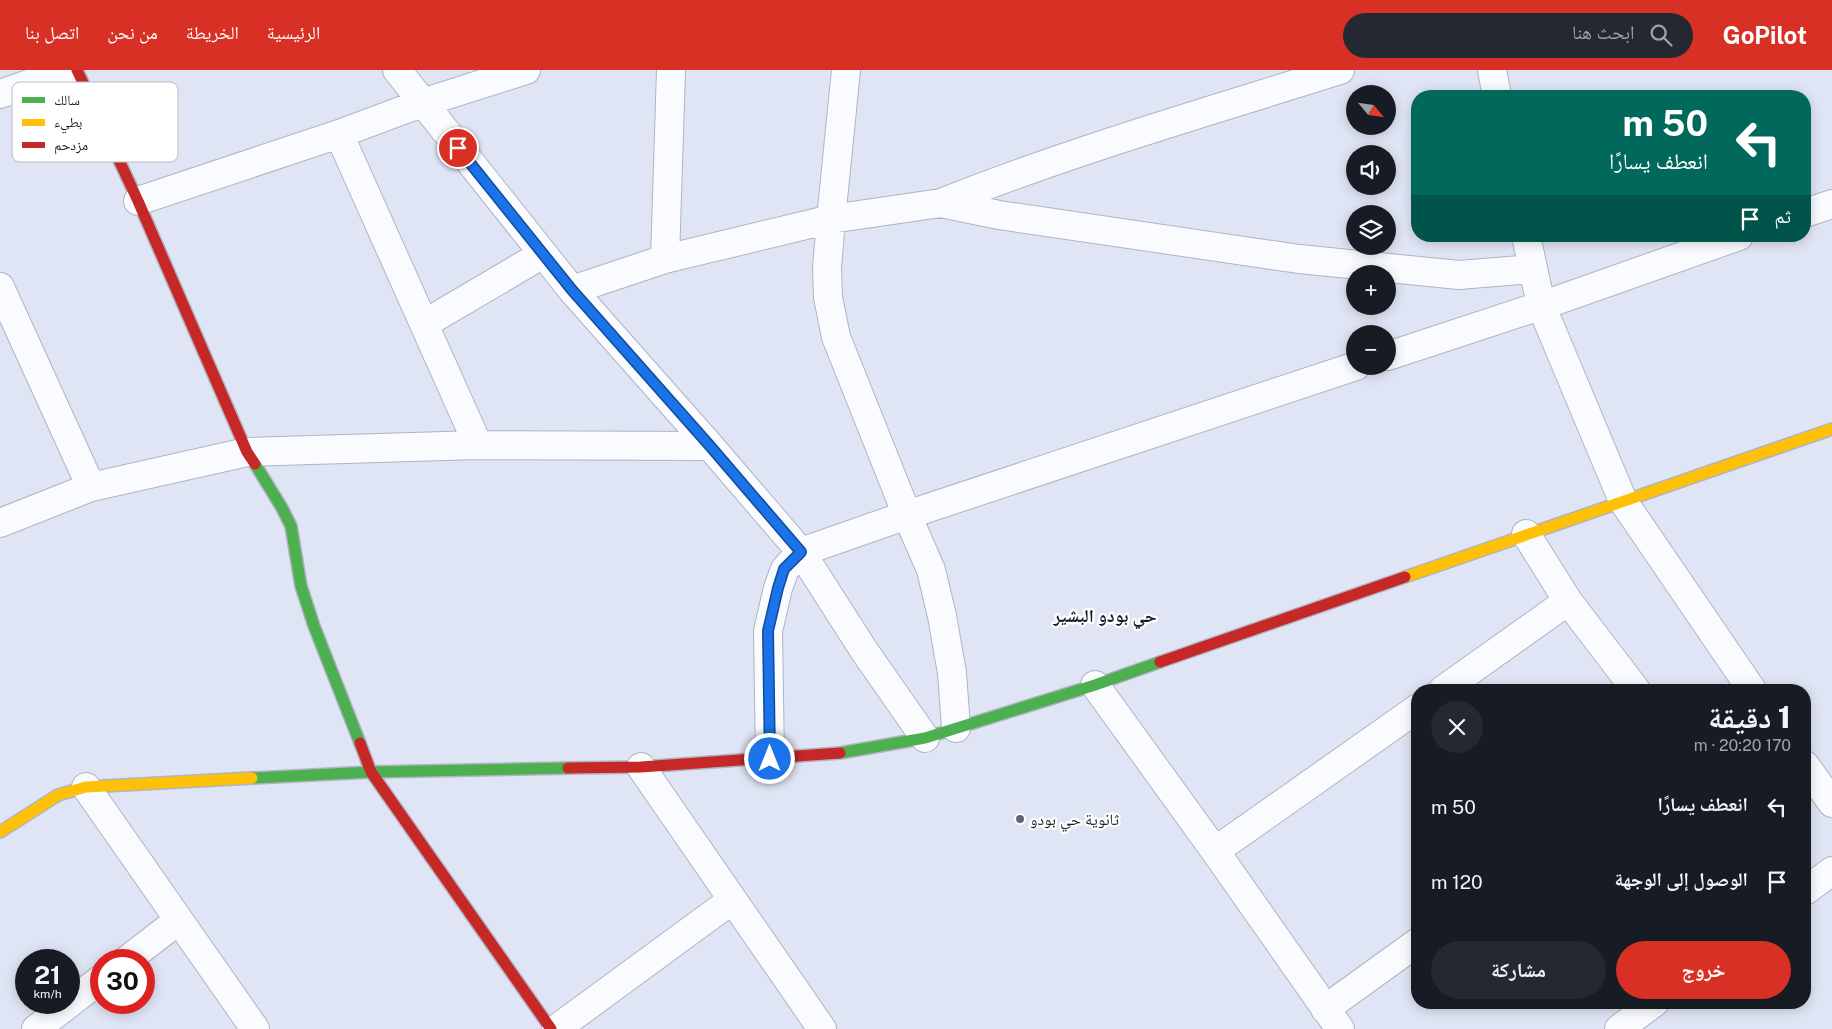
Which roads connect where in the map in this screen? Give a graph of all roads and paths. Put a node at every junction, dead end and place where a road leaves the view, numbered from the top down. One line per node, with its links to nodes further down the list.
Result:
1 (69, 70): 8 (street)
2 (77, 70): 9 (street)
3 (397, 70): 12 (street)
4 (526, 70): 12 (street)
5 (671, 70): 23 (street)
6 (846, 70): 19 (street)
7 (1340, 70): 16 (street)
8 (34, 82)
9 (83, 82)
10 (12, 90): 11 (street)
11 (0, 94)
12 (422, 103): 13 (street); 22 (street)
13 (339, 134): 15 (street); 28 (street)
14 (120, 162): 15 (street)
15 (138, 201): 34 (street)
16 (941, 203): 19 (street); 24 (street)
17 (1832, 204): 18 (street)
18 (1811, 211)
19 (831, 219): 23 (street); 37 (street)
20 (1527, 242): 24 (street)
21 (1721, 242): 27 (street)
22 (543, 254): 26 (street); 28 (street)
23 (665, 259): 26 (street)
24 (1533, 269): 27 (street)
25 (0, 287): 35 (street)
26 (572, 290): 33 (street)
27 (1541, 305): 29 (street); 36 (street)
28 (424, 324): 32 (street)
29 (1396, 353)
30 (1346, 369): 37 (street)
31 (1832, 428): 36 (street)
32 (478, 445): 33 (street); 34 (street)
33 (710, 446): 40 (street)
34 (247, 452): 35 (street); 51 (street)
35 (91, 488): 38 (street)
36 (1623, 501): 39 (street); 44 (street)
37 (907, 515): 40 (street); 47 (street)
38 (0, 523)
39 (1526, 534): 41 (street); 45 (street)
40 (801, 552): 48 (street); 49 (street)
41 (1568, 601): 42 (street); 43 (street)
42 (1451, 684)
43 (1631, 684)
44 (1748, 684)
45 (1094, 685): 47 (street); 56 (street)
46 (1411, 713): 56 (street)
47 (956, 728): 48 (street)
48 (925, 738): 49 (street)
49 (770, 759): 50 (street)
50 (641, 767): 51 (street); 59 (street)
51 (371, 772): 53 (street); 68 (street)
52 (1811, 773): 54 (street)
53 (86, 786): 55 (street); 60 (street)
54 (1832, 803)
55 (0, 832)
56 (1215, 851): 65 (street)
57 (1832, 871): 58 (street)
58 (1811, 887)
59 (732, 900): 69 (street); 70 (street)
60 (179, 920): 62 (street); 67 (street)
61 (1411, 948): 65 (street)
62 (141, 949)
63 (90, 987): 66 (street)
64 (1646, 1009): 71 (street)
65 (1333, 1019)
66 (36, 1029)
67 (255, 1029)
68 (551, 1029)
69 (556, 1029)
70 (822, 1029)
71 (1619, 1029)

